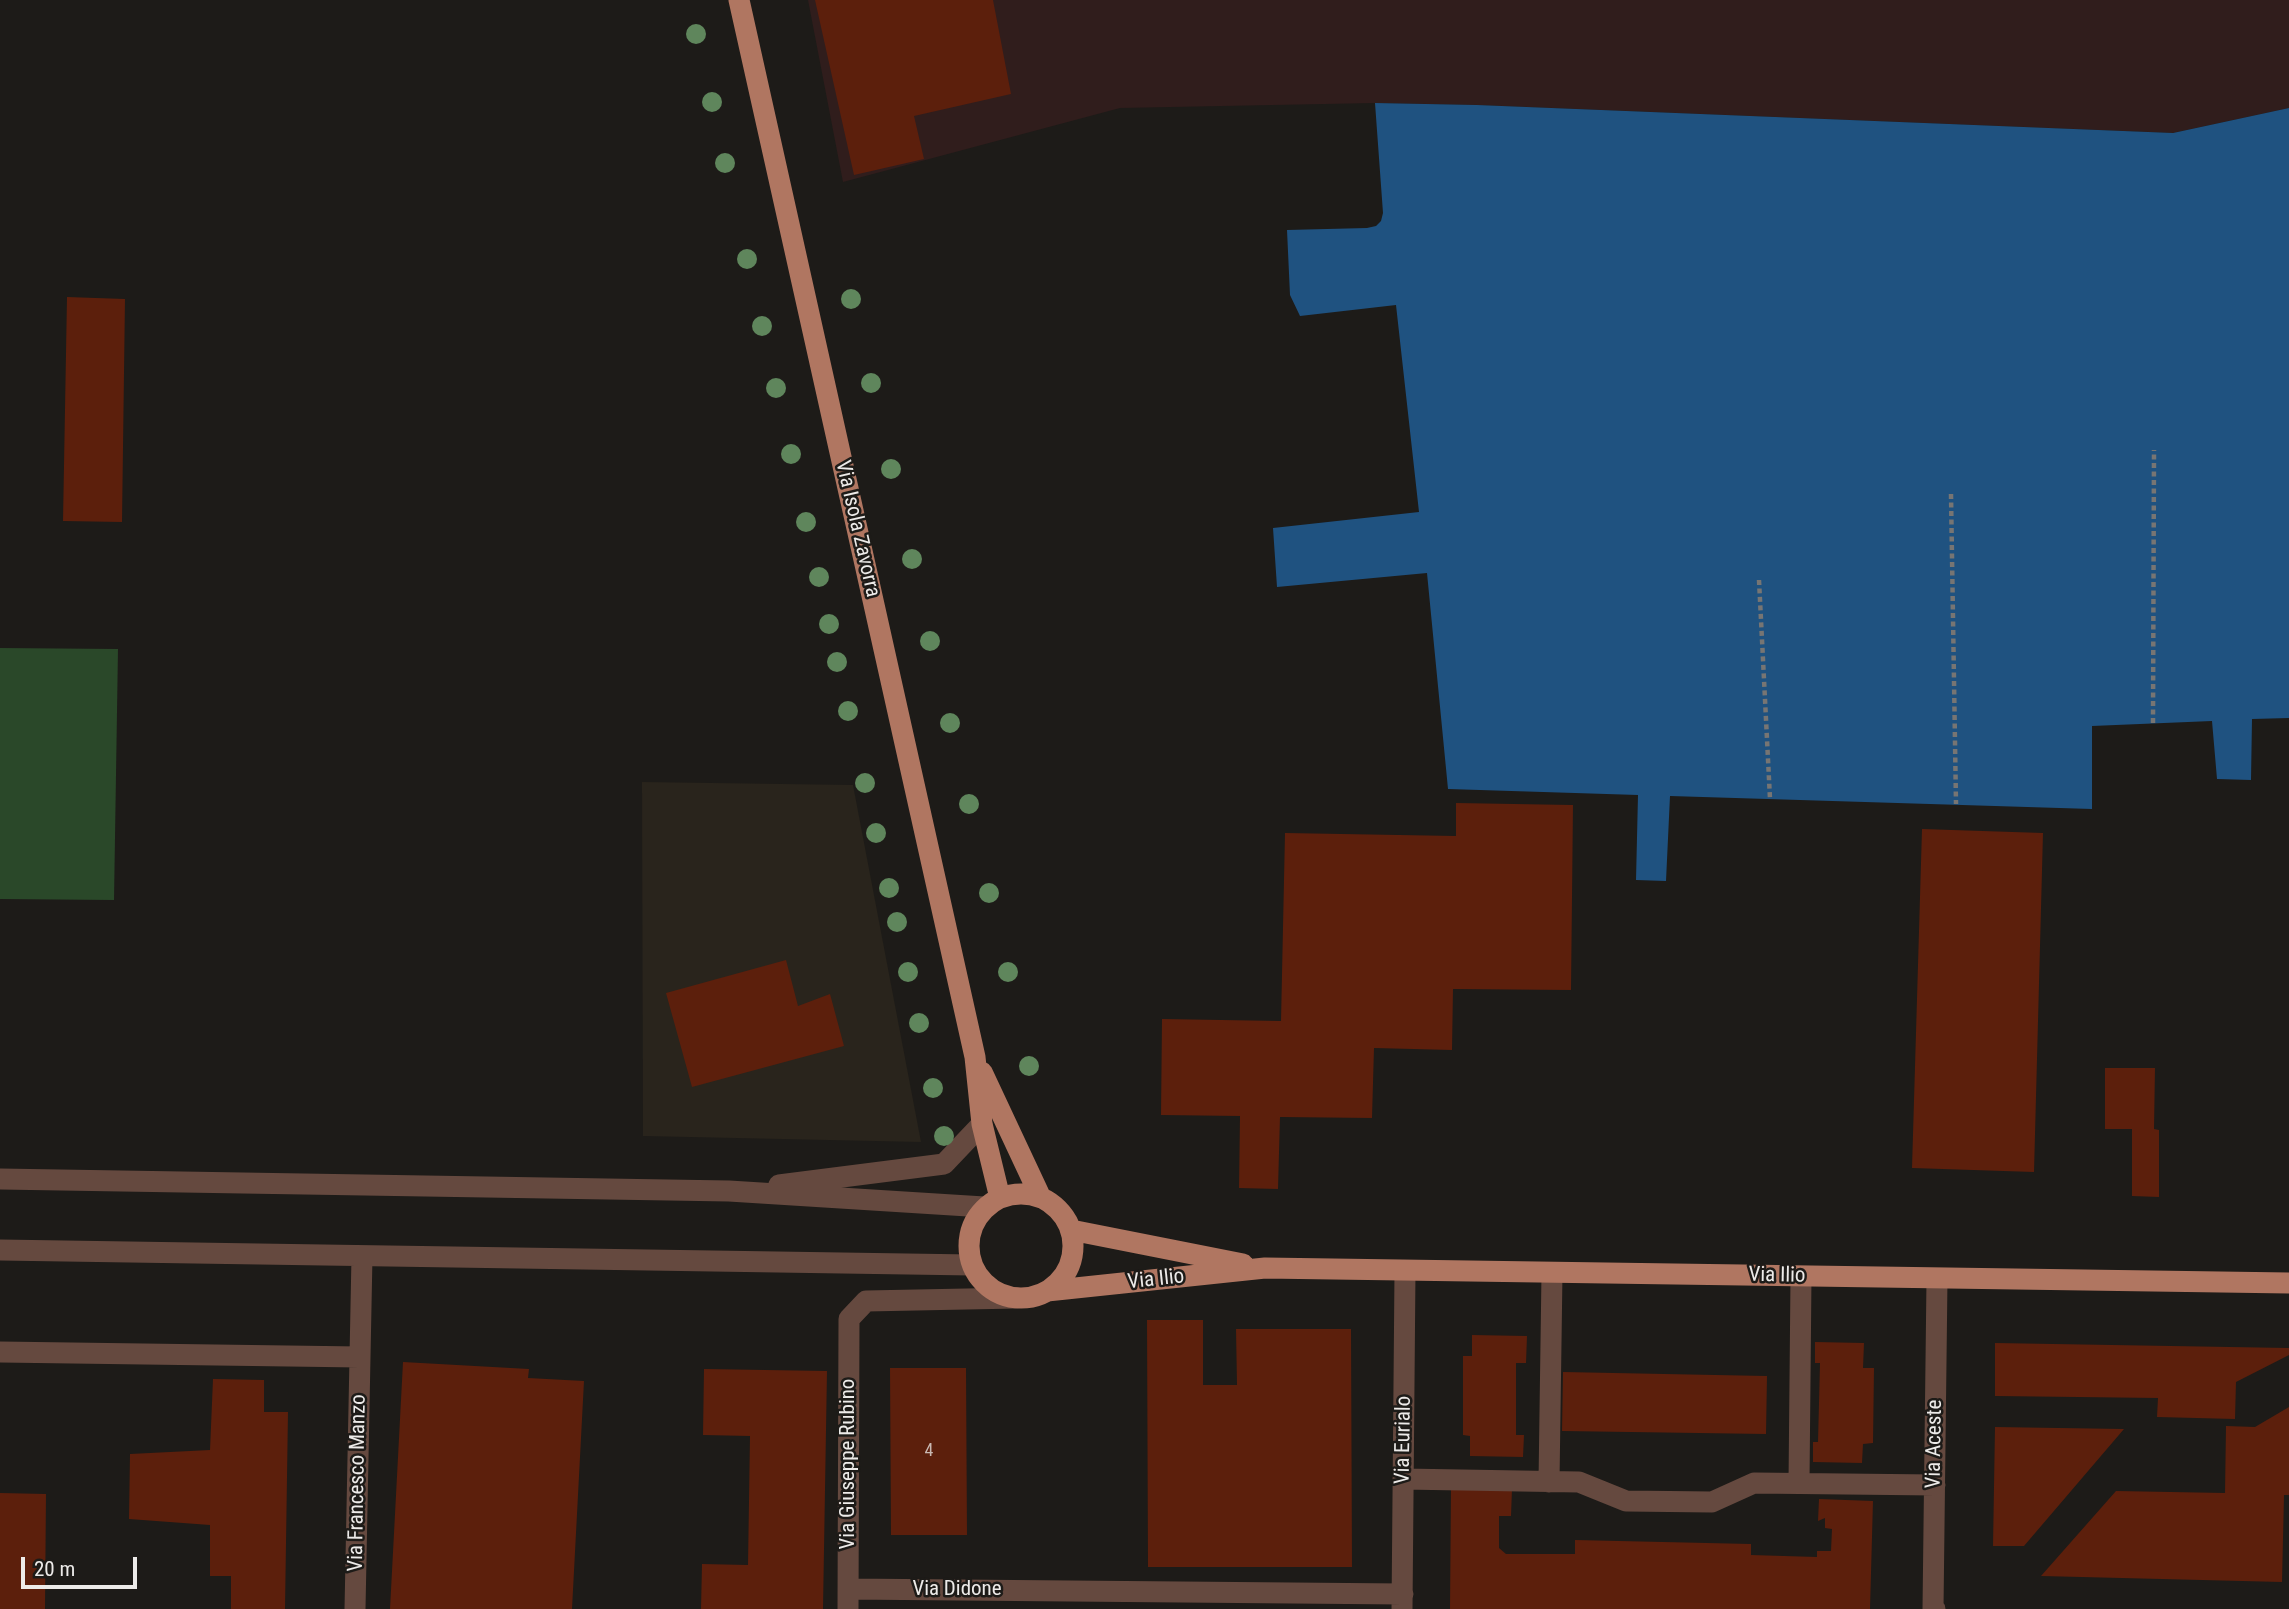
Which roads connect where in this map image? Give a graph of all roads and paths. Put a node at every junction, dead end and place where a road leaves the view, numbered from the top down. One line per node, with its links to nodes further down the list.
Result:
1 (739, 0): 8 (main road, Via Isola Zavorra)
2 (2154, 450): 5 (path)
3 (1951, 494): 7 (path)
4 (1759, 580): 6 (path)
5 (2153, 723)
6 (1770, 799)
7 (1956, 804)
8 (975, 1057): 9 (main road, Via Isola Zavorra); 12 (main road, Via Isola Zavorra)
9 (982, 1124): 11 (street); 13 (main road, Via Isola Zavorra)
10 (0, 1180): 11 (street)
11 (730, 1191): 13 (street)
12 (1041, 1198): 13 (main road); 14 (main road)
13 (992, 1202): 17 (main road)
14 (1071, 1230): 18 (main road, Via Ilio); 24 (main road)
15 (0, 1250): 16 (street)
16 (362, 1256): 17 (street); 27 (street, Via Francesco Manzo)
17 (972, 1265): 25 (main road)
18 (1265, 1268): 19 (main road, Via Ilio); 24 (main road, Via Ilio)
19 (1405, 1271): 20 (main road, Via Ilio); 28 (street, Via Eurialo)
20 (1552, 1273): 21 (main road, Via Ilio); 29 (street)
21 (1801, 1277): 22 (main road, Via Ilio); 30 (street)
22 (1937, 1279): 23 (main road, Via Ilio); 31 (street, Via Aceste)
23 (2289, 1283)
24 (1047, 1291): 25 (main road)
25 (1017, 1298): 32 (street, Via Giuseppe Rubino)
26 (0, 1352): 27 (street)
27 (360, 1357): 34 (street, Via Francesco Manzo)
28 (1403, 1479): 29 (street); 33 (street, Via Eurialo)
29 (1549, 1482): 30 (street)
30 (1799, 1483): 31 (street)
31 (1935, 1485): 35 (street, Via Aceste)
32 (848, 1599): 33 (street, Via Didone)
33 (1402, 1601)
34 (355, 1609)
35 (1934, 1609)

